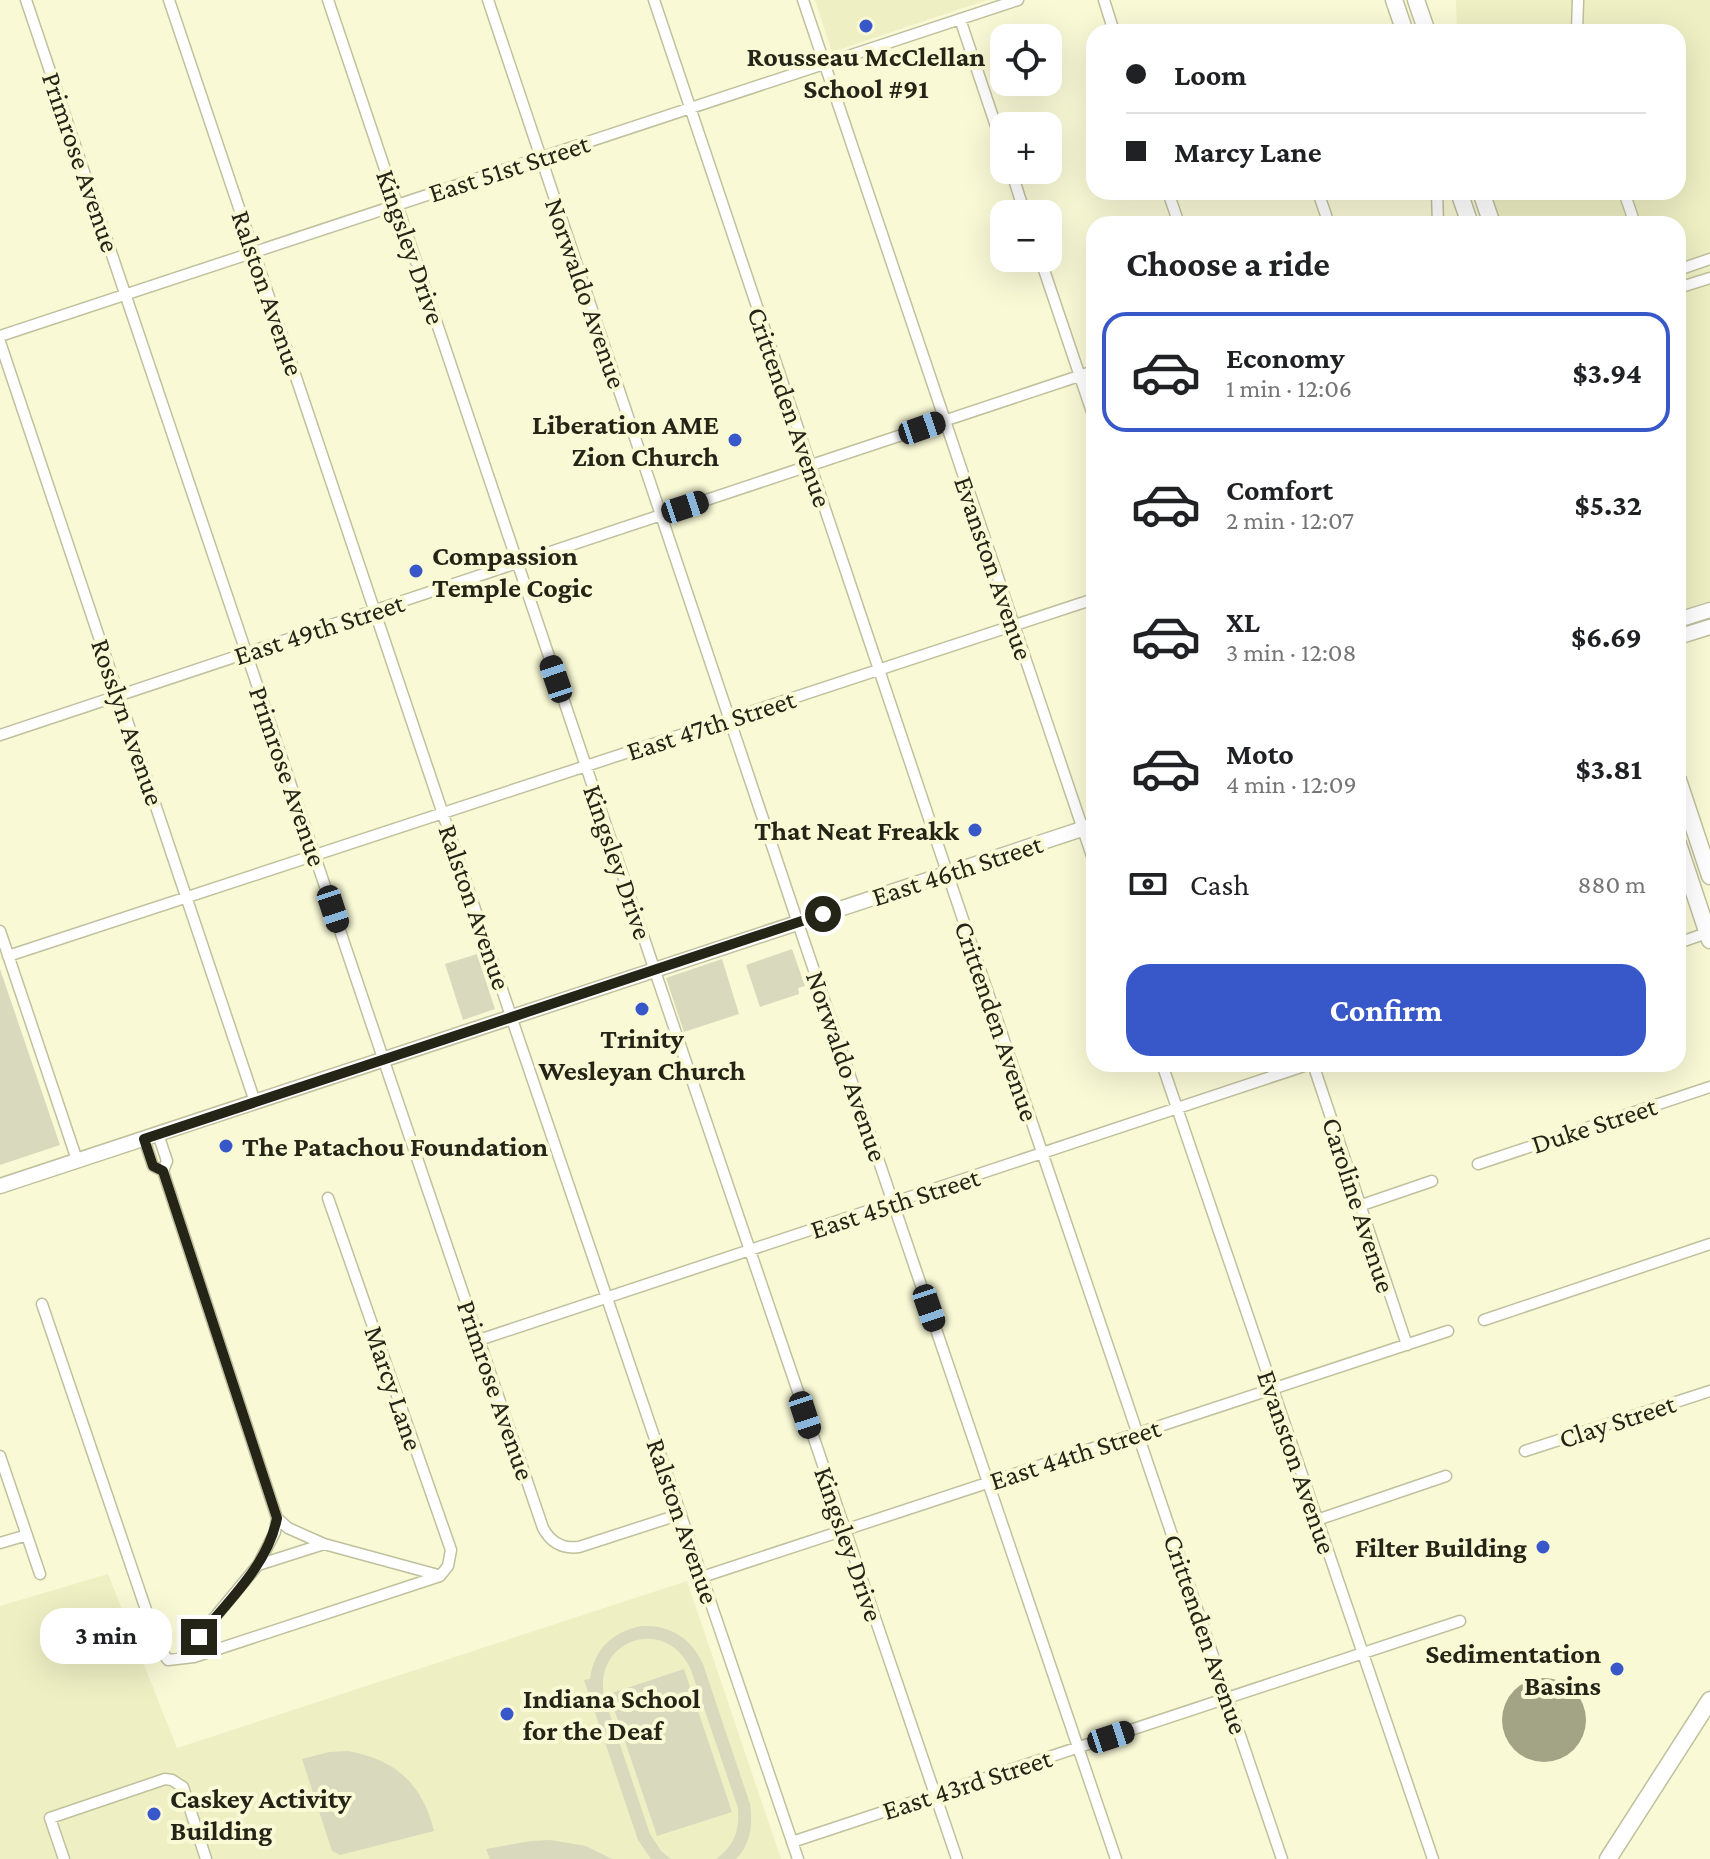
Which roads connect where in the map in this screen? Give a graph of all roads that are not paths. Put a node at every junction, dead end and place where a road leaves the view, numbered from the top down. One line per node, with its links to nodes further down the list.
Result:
1 (26, 0): 28 (street, Primrose Avenue)
2 (169, 0): 22 (street, Ralston Avenue)
3 (328, 0): 21 (street, Kingsley Drive)
4 (488, 0): 20 (street, Norwaldo Avenue)
5 (654, 0): 18 (street, Crittenden Avenue)
6 (803, 0): 17 (street, Evanston Avenue)
7 (1018, 0): 12 (street, East 51st Street)
8 (1104, 0): 13 (street)
9 (1394, 0): 14 (main road)
10 (1416, 0): 15 (main road)
11 (1578, 0): 16 (street)
12 (960, 19): 17 (street, East 51st Street); 19 (street)
13 (1112, 24)
14 (1402, 24)
15 (1424, 24)
16 (1577, 24)
17 (825, 64): 18 (street, East 51st Street); 33 (street, Evanston Avenue)
18 (690, 108): 20 (street, East 51st Street); 34 (street, Crittenden Avenue)
19 (991, 112)
20 (541, 158): 21 (street, East 51st Street); 35 (street, Norwaldo Avenue)
21 (397, 205): 22 (street, East 51st Street); 36 (street, Kingsley Drive)
22 (255, 252): 28 (street, East 51st Street); 38 (street, Ralston Avenue)
23 (1710, 259): 24 (street)
24 (1686, 267)
25 (1045, 272): 31 (street)
26 (1710, 278): 27 (street)
27 (1686, 286)
28 (126, 295): 29 (street, East 51st Street); 44 (street, Primrose Avenue)
29 (0, 339): 46 (street, Rosslyn Avenue)
30 (1086, 373): 31 (street, East 49th Street)
31 (1080, 375): 32 (street); 33 (street, East 49th Street)
32 (1086, 393)
33 (945, 420): 34 (street, East 49th Street); 41 (street, Evanston Avenue)
34 (810, 465): 35 (street, East 49th Street); 45 (street, Crittenden Avenue)
35 (661, 515): 36 (street, East 49th Street); 47 (street, Norwaldo Avenue)
36 (517, 563): 38 (street, East 49th Street); 49 (street, Kingsley Drive)
37 (1086, 602): 41 (street, East 47th Street)
38 (375, 610): 44 (street, East 49th Street); 51 (street, Ralston Avenue)
39 (1710, 610): 40 (main road)
40 (1686, 618)
41 (1013, 625): 45 (street, East 47th Street); 52 (street, Evanston Avenue)
42 (1710, 627): 43 (main road)
43 (1686, 634)
44 (247, 653): 46 (street, East 49th Street); 54 (street, Primrose Avenue)
45 (878, 670): 47 (street, East 47th Street); 56 (street, Crittenden Avenue)
46 (119, 695): 48 (street, East 49th Street); 58 (street, Rosslyn Avenue)
47 (729, 719): 49 (street, East 47th Street); 59 (street, Norwaldo Avenue)
48 (0, 735)
49 (586, 766): 51 (street, East 47th Street); 64 (street, Kingsley Drive)
50 (1686, 804): 57 (main road)
51 (443, 813): 54 (street, East 47th Street); 65 (street, Ralston Avenue)
52 (1086, 822)
53 (1086, 828): 56 (main road, East 46th Street)
54 (315, 855): 58 (street, East 47th Street); 66 (street, Primrose Avenue)
55 (1686, 867): 61 (main road)
56 (947, 873): 59 (main road, East 46th Street); 74 (street, Crittenden Avenue)
57 (1710, 876)
58 (186, 898): 63 (street, East 47th Street); 71 (street, Rosslyn Avenue)
59 (798, 923): 64 (main road, East 46th Street); 80 (street, Norwaldo Avenue)
60 (0, 931): 63 (street)
61 (1709, 935): 62 (street)
62 (1686, 941)
63 (8, 956): 75 (street)
64 (654, 970): 65 (main road, East 46th Street); 83 (street, Kingsley Drive)
65 (512, 1017): 66 (main road, East 46th Street); 84 (street, Ralston Avenue)
66 (383, 1060): 71 (main road, East 46th Street); 88 (street, Primrose Avenue)
67 (1165, 1072): 72 (street, Evanston Avenue)
68 (1288, 1072): 72 (street, East 45th Street)
69 (1315, 1072): 81 (street, Caroline Avenue)
70 (1710, 1087): 76 (street, Duke Street)
71 (255, 1102): 73 (main road, East 46th Street)
72 (1178, 1109): 74 (street, East 45th Street); 90 (street, Evanston Avenue)
73 (151, 1136): 75 (main road, East 46th Street); 98 (street)
74 (1043, 1154): 80 (street, East 45th Street); 92 (street, Crittenden Avenue)
75 (77, 1160): 78 (main road, East 46th Street)
76 (1478, 1164)
77 (1432, 1181): 81 (street)
78 (0, 1186)
79 (328, 1198): 106 (street, Marcy Lane)
80 (893, 1203): 83 (street, East 45th Street); 96 (street, Norwaldo Avenue)
81 (1359, 1206): 89 (street, Caroline Avenue)
82 (1710, 1244): 86 (street)
83 (750, 1250): 84 (street, East 45th Street); 100 (street, Kingsley Drive)
84 (607, 1298): 88 (street, East 45th Street); 97 (street, Ralston Avenue)
85 (42, 1304): 110 (street)
86 (1484, 1320)
87 (1448, 1331): 89 (street, East 44th Street)
88 (479, 1340): 97 (street, Primrose Avenue)
89 (1407, 1345): 90 (street, East 44th Street)
90 (1273, 1389): 92 (street, East 44th Street); 99 (street, Evanston Avenue)
91 (1710, 1391): 93 (street, Clay Street)
92 (1138, 1433): 96 (street, East 44th Street); 111 (street, Crittenden Avenue)
93 (1525, 1451)
94 (0, 1456): 101 (street)
95 (1446, 1476): 99 (street)
96 (988, 1483): 100 (street, East 44th Street); 113 (street, Norwaldo Avenue)
97 (681, 1514): 107 (street, Ralston Avenue)
98 (277, 1518): 103 (street); 104 (street)
99 (1317, 1520): 109 (street, Evanston Avenue)
100 (844, 1530): 107 (street, East 44th Street); 114 (street, Kingsley Drive)
101 (27, 1535): 102 (street); 105 (street)
102 (0, 1543)
103 (324, 1544): 104 (street); 106 (street)
104 (258, 1565): 110 (street)
105 (40, 1574)
106 (440, 1576): 110 (street)
107 (702, 1577): 115 (street, Ralston Avenue)
108 (1460, 1621): 109 (street, East 43rd Street)
109 (1362, 1654): 111 (street, East 43rd Street); 122 (street, Evanston Avenue)
110 (181, 1658)
111 (1227, 1698): 113 (street, East 43rd Street); 121 (street, Crittenden Avenue)
112 (1710, 1700): 123 (main road)
113 (1078, 1748): 114 (street, East 43rd Street); 120 (street, Norwaldo Avenue)
114 (935, 1795): 115 (street, East 43rd Street); 119 (street, Kingsley Drive)
115 (792, 1842): 118 (street, Ralston Avenue)
116 (64, 1859): 117 (street)
117 (206, 1859)
118 (798, 1859)
119 (957, 1859)
120 (1116, 1859)
121 (1282, 1859)
122 (1433, 1859)
123 (1608, 1859)

